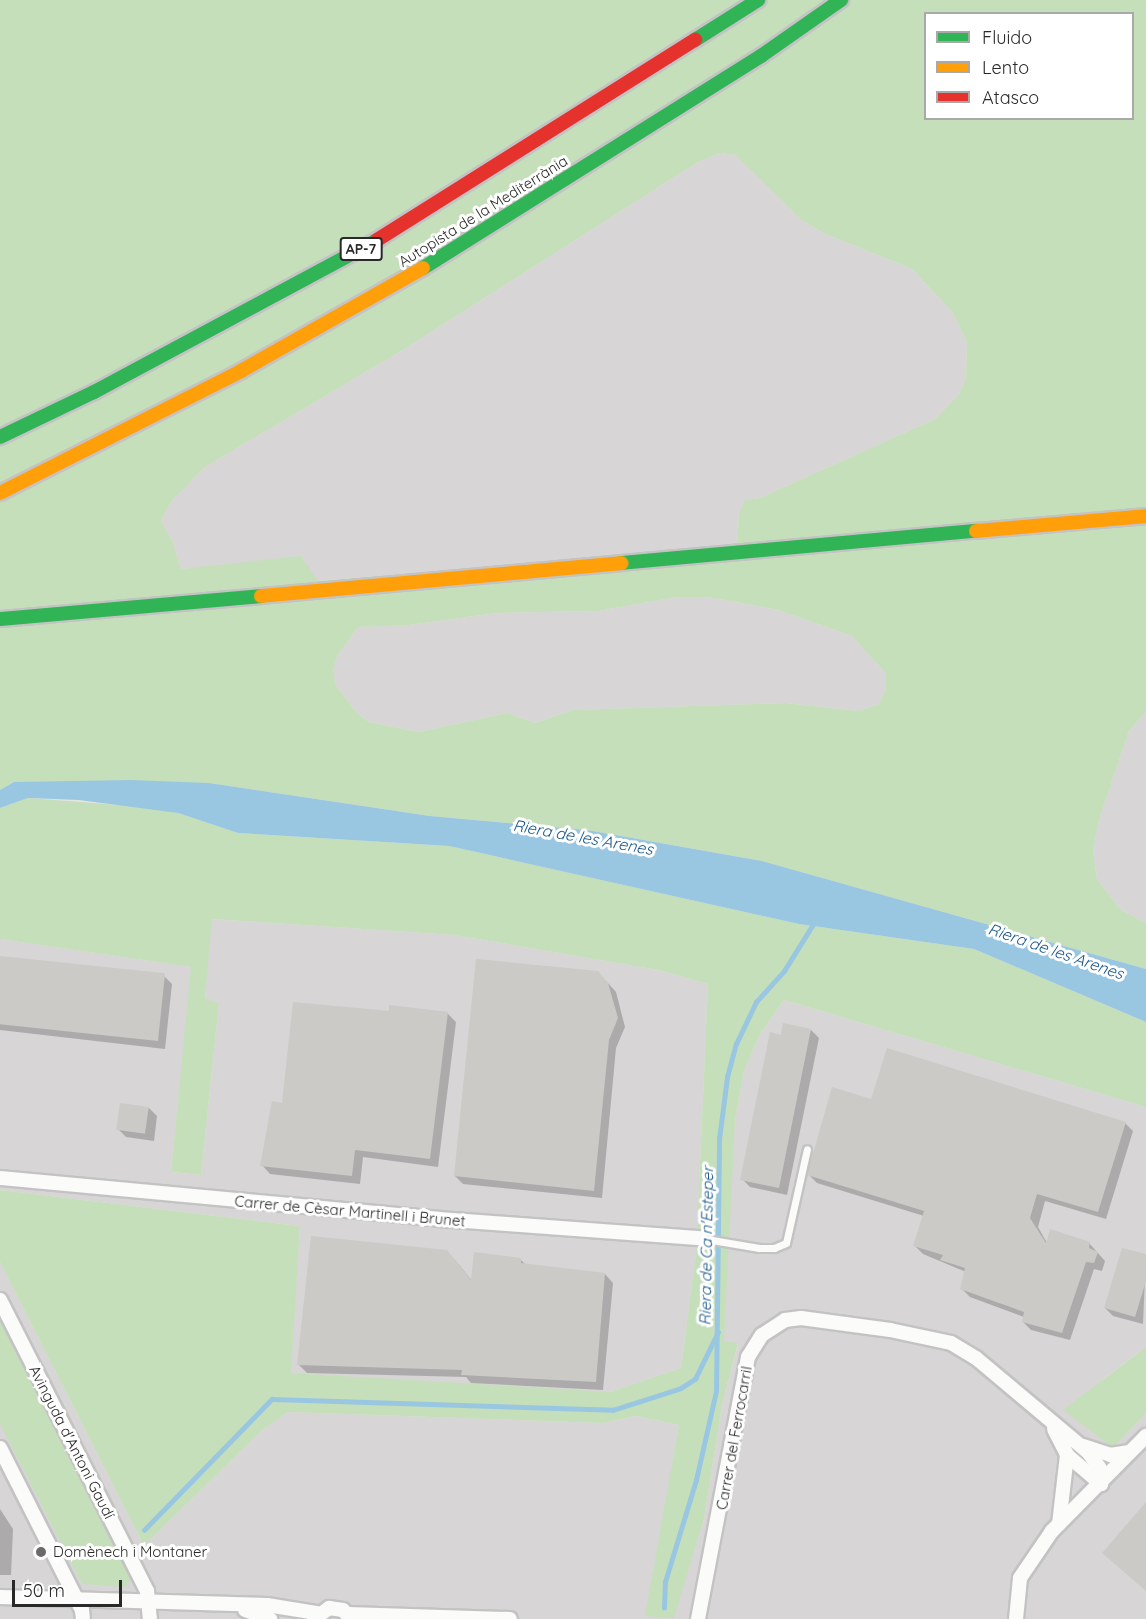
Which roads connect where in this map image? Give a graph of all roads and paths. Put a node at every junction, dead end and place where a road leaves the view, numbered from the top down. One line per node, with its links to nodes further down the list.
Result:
1 (759, 0): 3 (main road, Autopista de la Mediterrània / AP-7)
2 (841, 0): 4 (main road, Autopista de la Mediterrània)
3 (0, 437)
4 (0, 493)
5 (1146, 516): 6 (main road)
6 (0, 619)
7 (807, 1149): 9 (lane)
8 (0, 1178): 9 (street, Carrer de Cèsar Martinell i Brunet)
9 (700, 1238)
10 (0, 1300): 21 (street, Avinguda d'Antoni Gaudí)
11 (1053, 1427): 13 (street, Carrer del Ferrocarril); 16 (street, Carrer del Ferrocarril); 30 (street, Carrer del Ferrocarril)
12 (1146, 1436): 15 (street)
13 (1079, 1444): 15 (street, Carrer del Ferrocarril); 17 (street, Carrer del Ferrocarril)
14 (0, 1448): 20 (street)
15 (1130, 1452): 17 (street)
16 (1067, 1455): 17 (street, Carrer del Ferrocarril); 18 (street)
17 (1101, 1484): 18 (street)
18 (1059, 1524): 31 (street)
19 (0, 1597): 20 (street)
20 (78, 1601): 21 (street); 26 (street)
21 (149, 1605): 22 (street); 27 (street, Avinguda d'Antoni Gaudí)
22 (237, 1607): 23 (street); 28 (street)
23 (316, 1616): 24 (street)
24 (350, 1617): 25 (street)
25 (400, 1617): 29 (street)
26 (83, 1619)
27 (150, 1619)
28 (270, 1619)
29 (510, 1619)
30 (698, 1619)
31 (1016, 1619)

